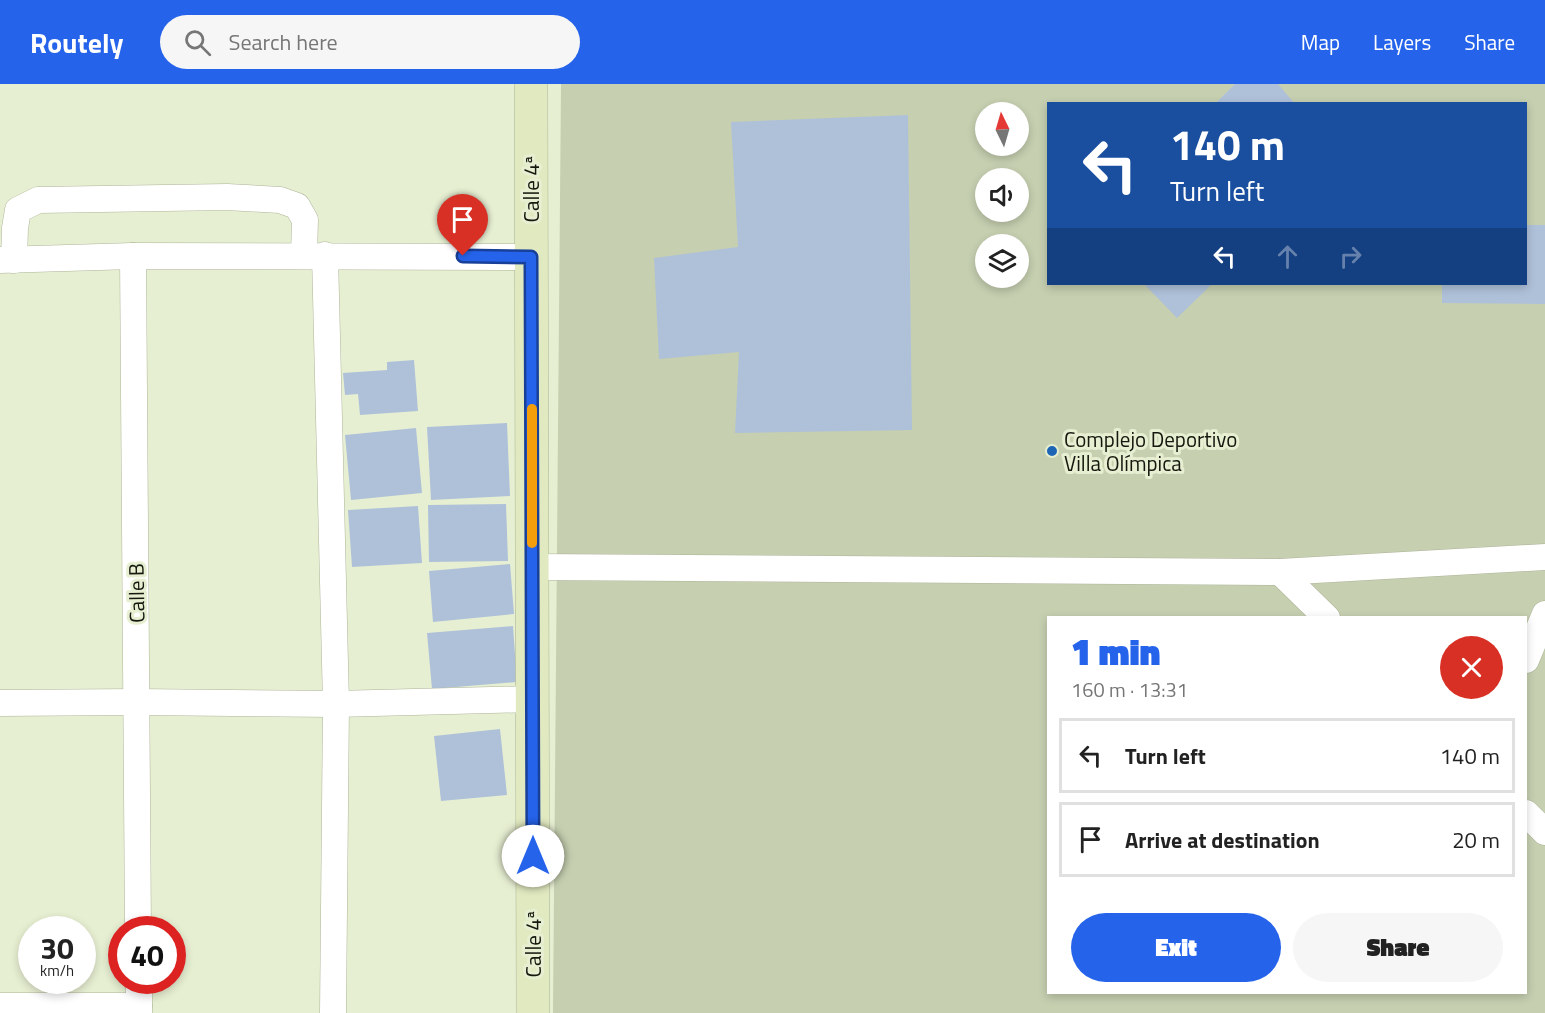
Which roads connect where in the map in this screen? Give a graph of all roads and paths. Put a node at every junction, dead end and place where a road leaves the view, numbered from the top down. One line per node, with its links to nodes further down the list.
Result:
1 (531, 84): 4 (street, Calle 4ª)
2 (315, 255): 3 (street); 4 (street); 5 (street); 15 (street)
3 (133, 256): 5 (street); 13 (street, Calle B)
4 (531, 257): 7 (street, Calle 4ª)
5 (7, 260)
6 (1545, 557): 8 (street)
7 (532, 567): 8 (street); 12 (street, Calle 4ª)
8 (1280, 572): 10 (street)
9 (1545, 614): 11 (street)
10 (1324, 616)
11 (1527, 658)
12 (532, 699): 15 (street); 22 (street, Calle 4ª)
13 (137, 702): 14 (street); 15 (street); 18 (street, Calle B)
14 (0, 703)
15 (336, 704): 21 (street)
16 (1527, 814): 17 (street)
17 (1545, 832)
18 (138, 916)
19 (139, 1000): 20 (street)
20 (0, 1006)
21 (333, 1013)
22 (533, 1013)

